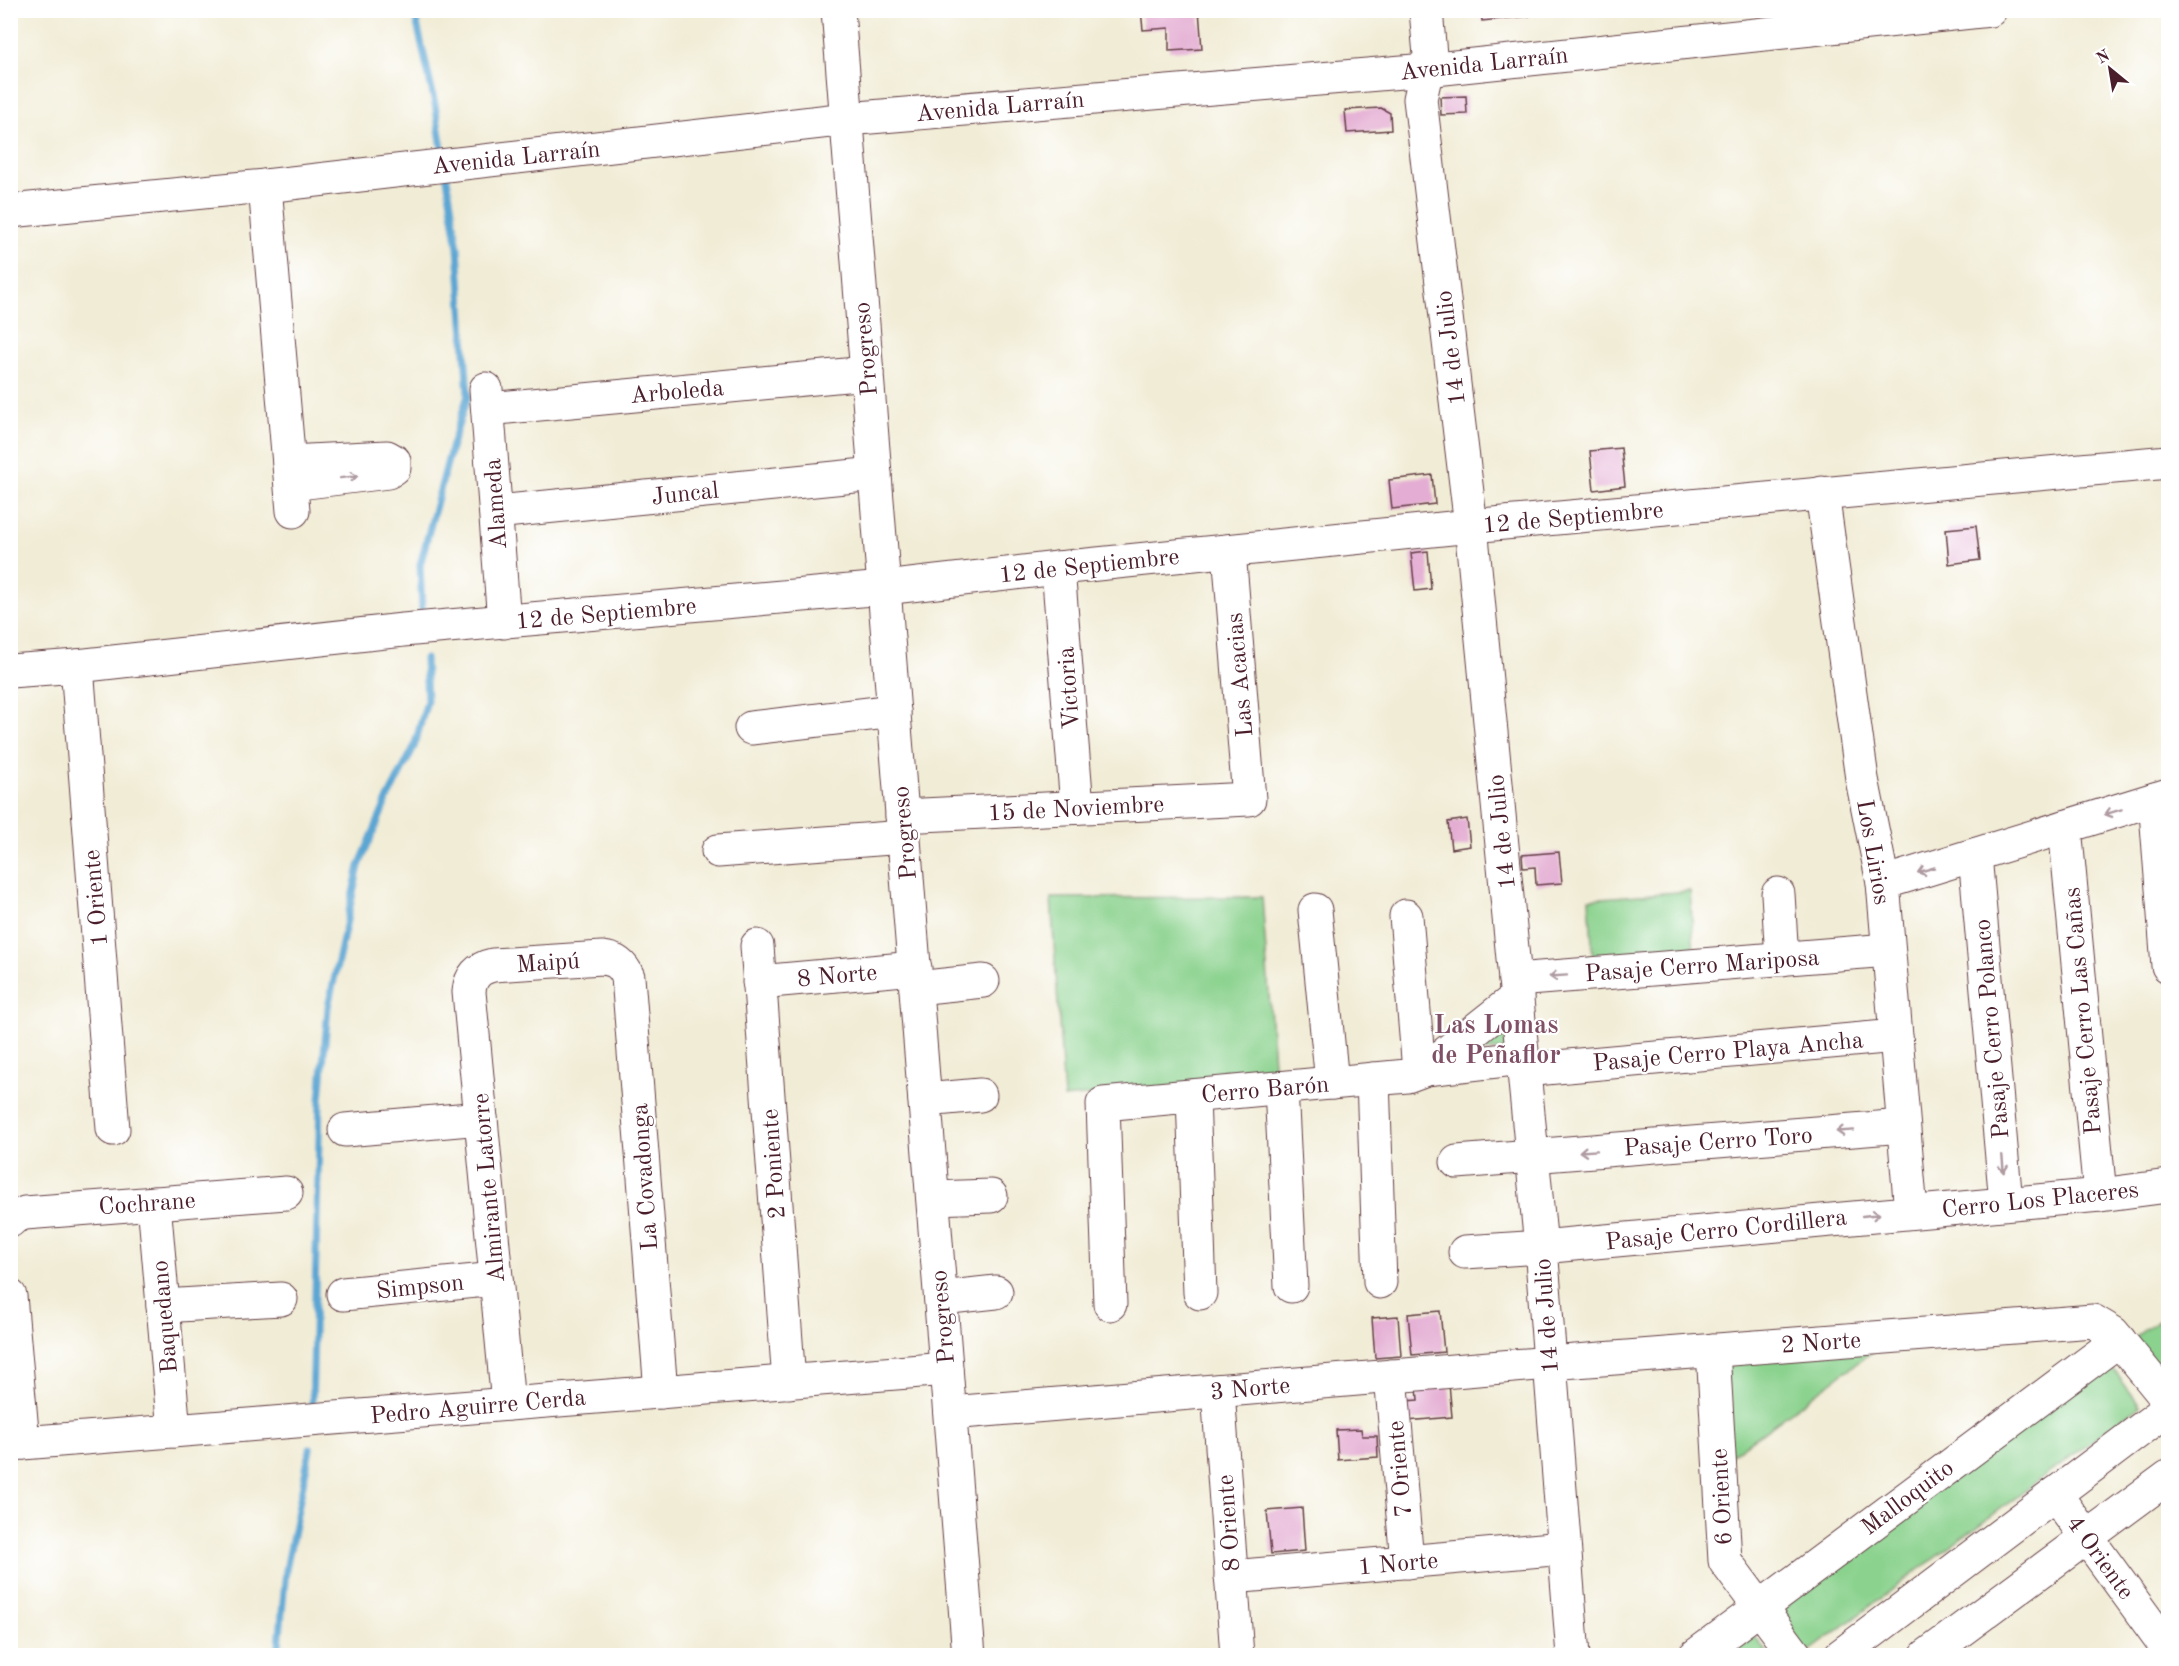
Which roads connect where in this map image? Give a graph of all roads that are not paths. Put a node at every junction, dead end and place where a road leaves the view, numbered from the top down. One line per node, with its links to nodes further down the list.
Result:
1 (838, 10): 6 (street, Progreso)
2 (1426, 10): 5 (street, 14 de Julio)
3 (1990, 10): 4 (street, Avenida Larraín)
4 (1915, 14): 5 (street, Avenida Larraín)
5 (1426, 70): 6 (street, Avenida Larraín); 16 (street, 14 de Julio)
6 (847, 119): 7 (street, Avenida Larraín); 9 (street, Progreso)
7 (265, 186): 8 (street, Avenida Larraín); 13 (street)
8 (10, 211)
9 (867, 373): 10 (street, Arboleda); 12 (street, Progreso)
10 (487, 398): 15 (street, Alameda)
11 (2169, 462): 14 (street, 12 de Septiembre)
12 (875, 474): 15 (street, Juncal); 19 (street, Progreso)
13 (291, 486)
14 (1822, 493): 16 (street, 12 de Septiembre); 32 (street, Los Lirios)
15 (496, 512): 20 (street, Alameda)
16 (1472, 526): 17 (street, 12 de Septiembre); 45 (street, 14 de Julio)
17 (1229, 551): 18 (street, 12 de Septiembre); 26 (street, Las Acacias)
18 (1058, 568): 19 (street, 12 de Septiembre); 27 (street, Victoria)
19 (884, 588): 20 (street, 12 de Septiembre); 23 (street, Progreso)
20 (504, 622): 21 (street, 12 de Septiembre)
21 (77, 666): 22 (street, 12 de Septiembre); 57 (street, 1 Oriente)
22 (10, 671)
23 (894, 711): 24 (street); 28 (street, Progreso)
24 (751, 728)
25 (2162, 797): 29 (street, one-way to 29); 40 (street)
26 (1249, 800): 27 (street, 15 de Noviembre)
27 (1077, 807): 28 (street, 15 de Noviembre)
28 (903, 826): 30 (street, 15 de Noviembre); 42 (street, Progreso)
29 (2065, 827): 31 (street); 63 (street, Pasaje Cerro Las Cañas)
30 (718, 851)
31 (1975, 855): 32 (street, one-way to 32); 67 (street, Pasaje Cerro Polanco, one-way to 67)
32 (1883, 883): 37 (street, Los Lirios)
33 (1778, 894): 38 (street)
34 (1315, 910): 50 (street)
35 (1406, 916): 48 (street)
36 (757, 946): 44 (street, 2 Poniente)
37 (1888, 951): 38 (street, Pasaje Cerro Mariposa); 46 (street, Los Lirios)
38 (1782, 959): 45 (street, Pasaje Cerro Mariposa, one-way to 45)
39 (621, 965): 41 (street, Maipú); 90 (street, La Covadonga)
40 (2169, 966)
41 (476, 974): 55 (street, Almirante Latorre)
42 (915, 978): 43 (street, 8 Norte); 44 (street, 8 Norte); 54 (street, Progreso)
43 (983, 981)
44 (759, 982): 88 (street, 2 Poniente)
45 (1516, 988): 47 (street, 14 de Julio); 48 (street, Cerro Barón)
46 (1896, 1036): 47 (street, Pasaje Cerro Playa Ancha); 56 (street, Los Lirios)
47 (1523, 1064): 48 (street, Cerro Barón); 59 (street, 14 de Julio)
48 (1423, 1070): 49 (street, Cerro Barón)
49 (1373, 1079): 50 (street, Cerro Barón); 73 (street)
50 (1332, 1083): 51 (street, Cerro Barón)
51 (1281, 1088): 53 (street, Cerro Barón); 74 (street)
52 (980, 1095): 54 (street)
53 (1193, 1096): 76 (street); 81 (street, Cerro Barón)
54 (925, 1100): 65 (street, Progreso)
55 (481, 1118): 58 (street); 72 (street, Almirante Latorre)
56 (1904, 1126): 59 (street, Pasaje Cerro Toro, one-way to 59); 68 (street, Los Lirios)
57 (113, 1129)
58 (345, 1130)
59 (1532, 1155): 60 (street, Pasaje Cerro Toro); 70 (street, 14 de Julio)
60 (1457, 1162)
61 (2169, 1186): 63 (street, Cerro Los Placeres)
62 (286, 1193): 66 (street, Cochrane)
63 (2100, 1195): 67 (street, Cerro Los Placeres)
64 (991, 1196): 65 (street)
65 (933, 1198): 79 (street, Progreso)
66 (154, 1203): 69 (street, Cochrane); 82 (street, Baquedano)
67 (2006, 1203): 68 (street, Cerro Los Placeres)
68 (1911, 1212): 70 (street, Pasaje Cerro Cordillera, one-way to 68)
69 (10, 1221)
70 (1541, 1247): 71 (street, Pasaje Cerro Cordillera); 85 (street, 14 de Julio)
71 (1465, 1252)
72 (496, 1279): 77 (street, Simpson); 92 (street, Almirante Latorre)
73 (1380, 1282)
74 (1291, 1286)
75 (996, 1292): 79 (street)
76 (1200, 1293)
77 (343, 1294)
78 (10, 1296): 96 (street)
79 (941, 1298): 86 (street, Progreso)
80 (281, 1299): 82 (street)
81 (1110, 1304)
82 (163, 1306): 95 (street, Baquedano)
83 (2119, 1340): 84 (street, 2 Norte); 91 (street); 103 (street, Malloquito)
84 (1713, 1350): 85 (street, 2 Norte); 103 (street, 6 Oriente)
85 (1550, 1363): 87 (street, 3 Norte); 100 (street, 14 de Julio)
86 (946, 1369): 88 (street, Pedro Aguirre Cerda); 94 (street, Progreso)
87 (1391, 1376): 89 (street, 3 Norte); 101 (street, 7 Oriente)
88 (789, 1382): 90 (street, Pedro Aguirre Cerda)
89 (1218, 1391): 94 (street, 3 Norte); 102 (street, 8 Oriente)
90 (661, 1392): 92 (street, Pedro Aguirre Cerda)
91 (2169, 1400)
92 (508, 1404): 95 (street, Pedro Aguirre Cerda)
93 (2169, 1408): 98 (street)
94 (950, 1413): 105 (street, Progreso)
95 (174, 1431): 96 (street, Pedro Aguirre Cerda)
96 (17, 1443)
97 (2169, 1476): 99 (street)
98 (2055, 1494): 99 (street, 4 Oriente); 110 (street)
99 (2086, 1537): 104 (street, 4 Oriente); 111 (street)
100 (1564, 1548): 101 (street, 1 Norte); 107 (street, 14 de Julio)
101 (1407, 1562): 102 (street, 1 Norte)
102 (1231, 1577): 106 (street, 8 Oriente)
103 (1759, 1607): 108 (street, Malloquito); 109 (street, 6 Oriente)
104 (2169, 1650)
105 (969, 1656)
106 (1237, 1656)
107 (1573, 1656)
108 (1695, 1656)
109 (1796, 1656)
110 (1840, 1656)
111 (1926, 1656)

